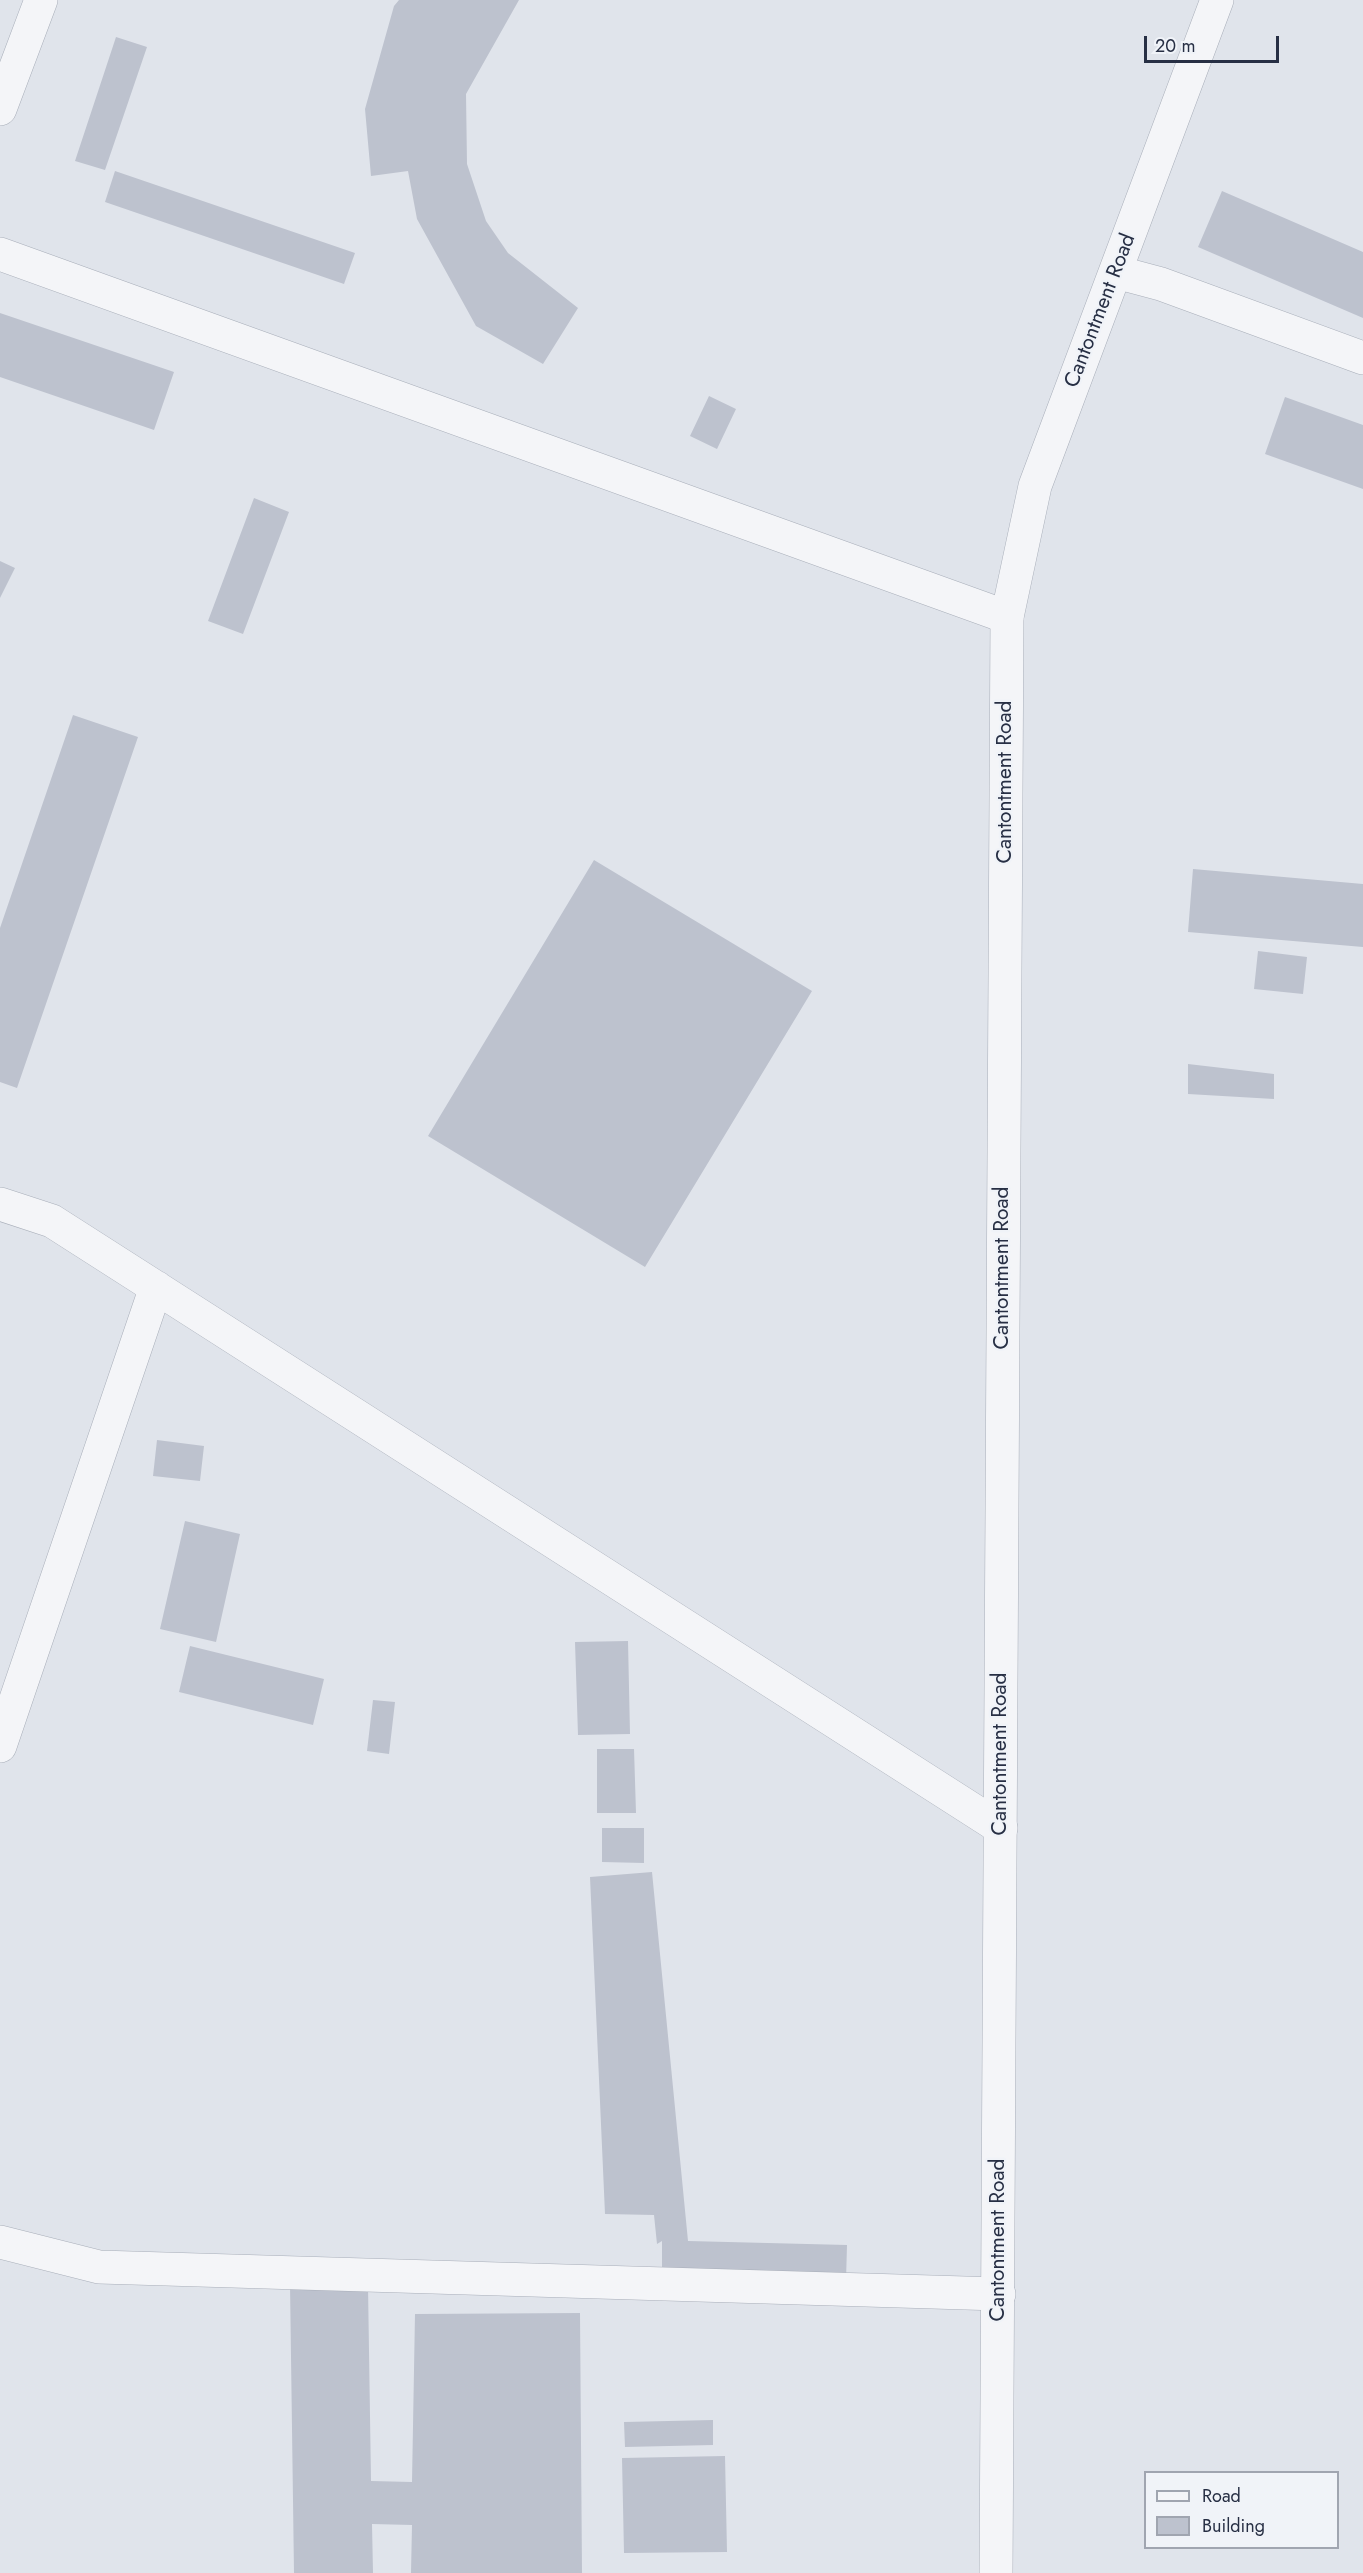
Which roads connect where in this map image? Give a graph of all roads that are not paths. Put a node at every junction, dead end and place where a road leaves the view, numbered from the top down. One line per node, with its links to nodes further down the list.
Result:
1 (41, 0): 3 (street)
2 (1217, 0): 5 (street, Cantontment Road)
3 (0, 109)
4 (0, 254): 7 (street)
5 (1116, 272): 6 (street); 7 (street, Cantontment Road)
6 (1363, 358)
7 (1007, 617): 11 (street, Cantontment Road)
8 (0, 1204): 9 (street)
9 (156, 1287): 10 (street); 11 (street)
10 (0, 1746)
11 (1001, 1828): 13 (street, Cantontment Road)
12 (0, 2242): 13 (street)
13 (999, 2294): 14 (street, Cantontment Road)
14 (996, 2573)

